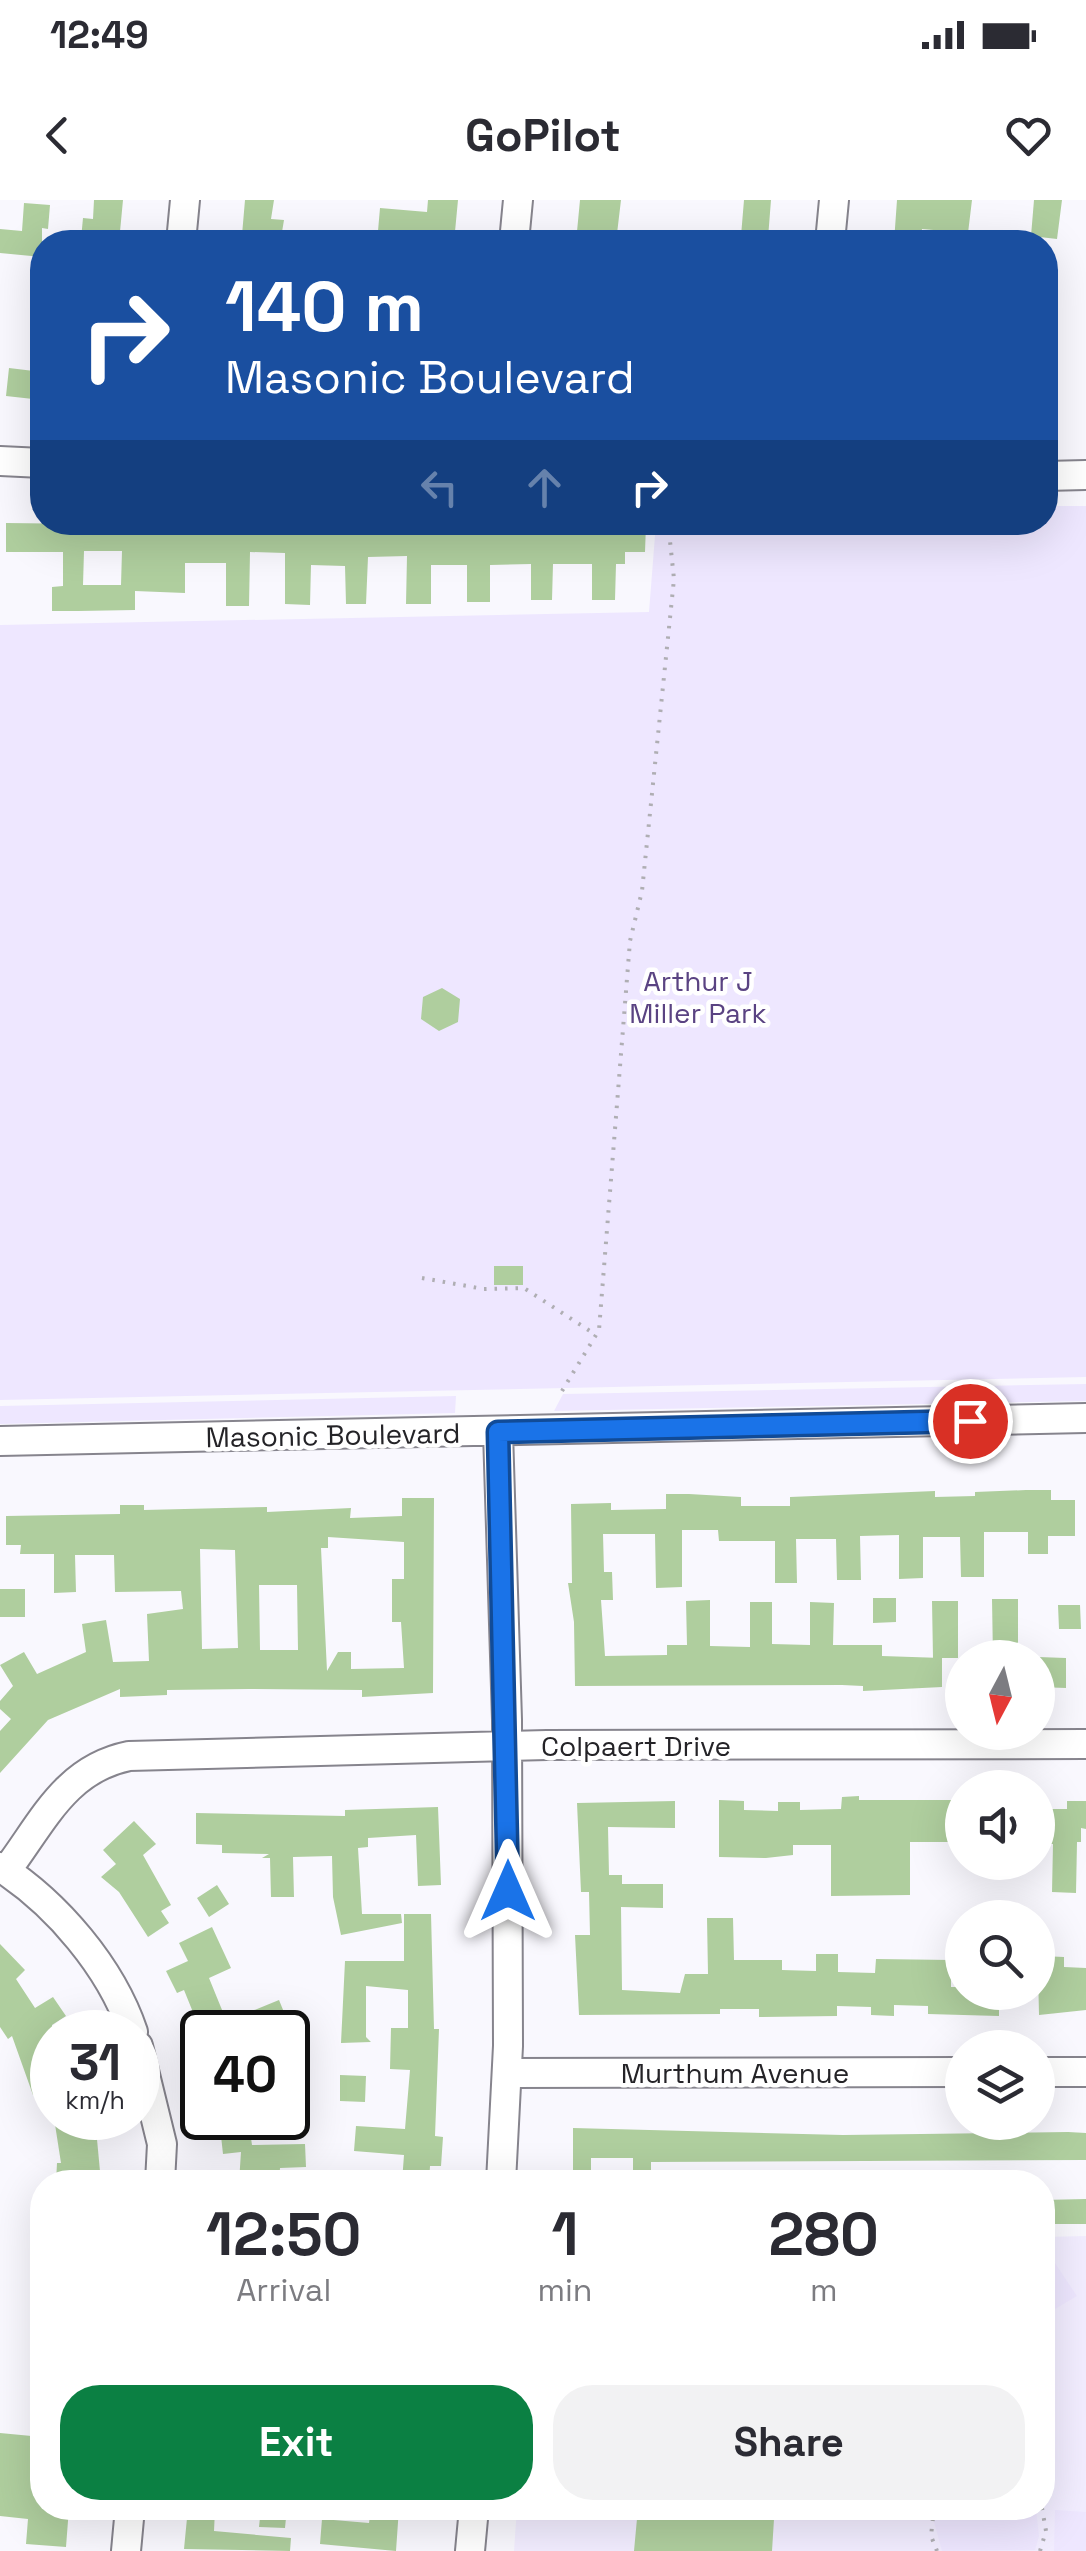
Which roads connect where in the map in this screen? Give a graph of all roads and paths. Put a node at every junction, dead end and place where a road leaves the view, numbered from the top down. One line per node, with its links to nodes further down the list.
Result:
1 (185, 200): 4 (street)
2 (518, 200): 5 (street)
3 (834, 200): 6 (street)
4 (182, 230)
5 (515, 230)
6 (831, 230)
7 (0, 461): 8 (street)
8 (30, 462)
9 (1058, 476): 10 (street)
10 (1086, 476)
11 (669, 535): 13 (path)
12 (422, 1278): 13 (path)
13 (596, 1335): 14 (path)
14 (562, 1391)
15 (1086, 1418): 16 (street, Masonic Boulevard)
16 (498, 1432): 17 (street, Masonic Boulevard); 19 (street)
17 (0, 1440)
18 (1086, 1744): 19 (street, Colpaert Drive)
19 (507, 1746): 20 (street, Colpaert Drive); 25 (street)
20 (3, 1869): 21 (street)
21 (122, 2010)
22 (945, 2072): 25 (street, Murthum Avenue)
23 (1055, 2072): 24 (street)
24 (1086, 2072)
25 (508, 2073): 28 (street)
26 (160, 2136): 27 (street)
27 (161, 2170)
28 (502, 2170)
29 (129, 2520): 33 (street)
30 (473, 2520): 34 (street)
31 (933, 2520): 35 (path)
32 (1044, 2520): 36 (path)
33 (126, 2551)
34 (470, 2551)
35 (937, 2551)
36 (1040, 2551)

